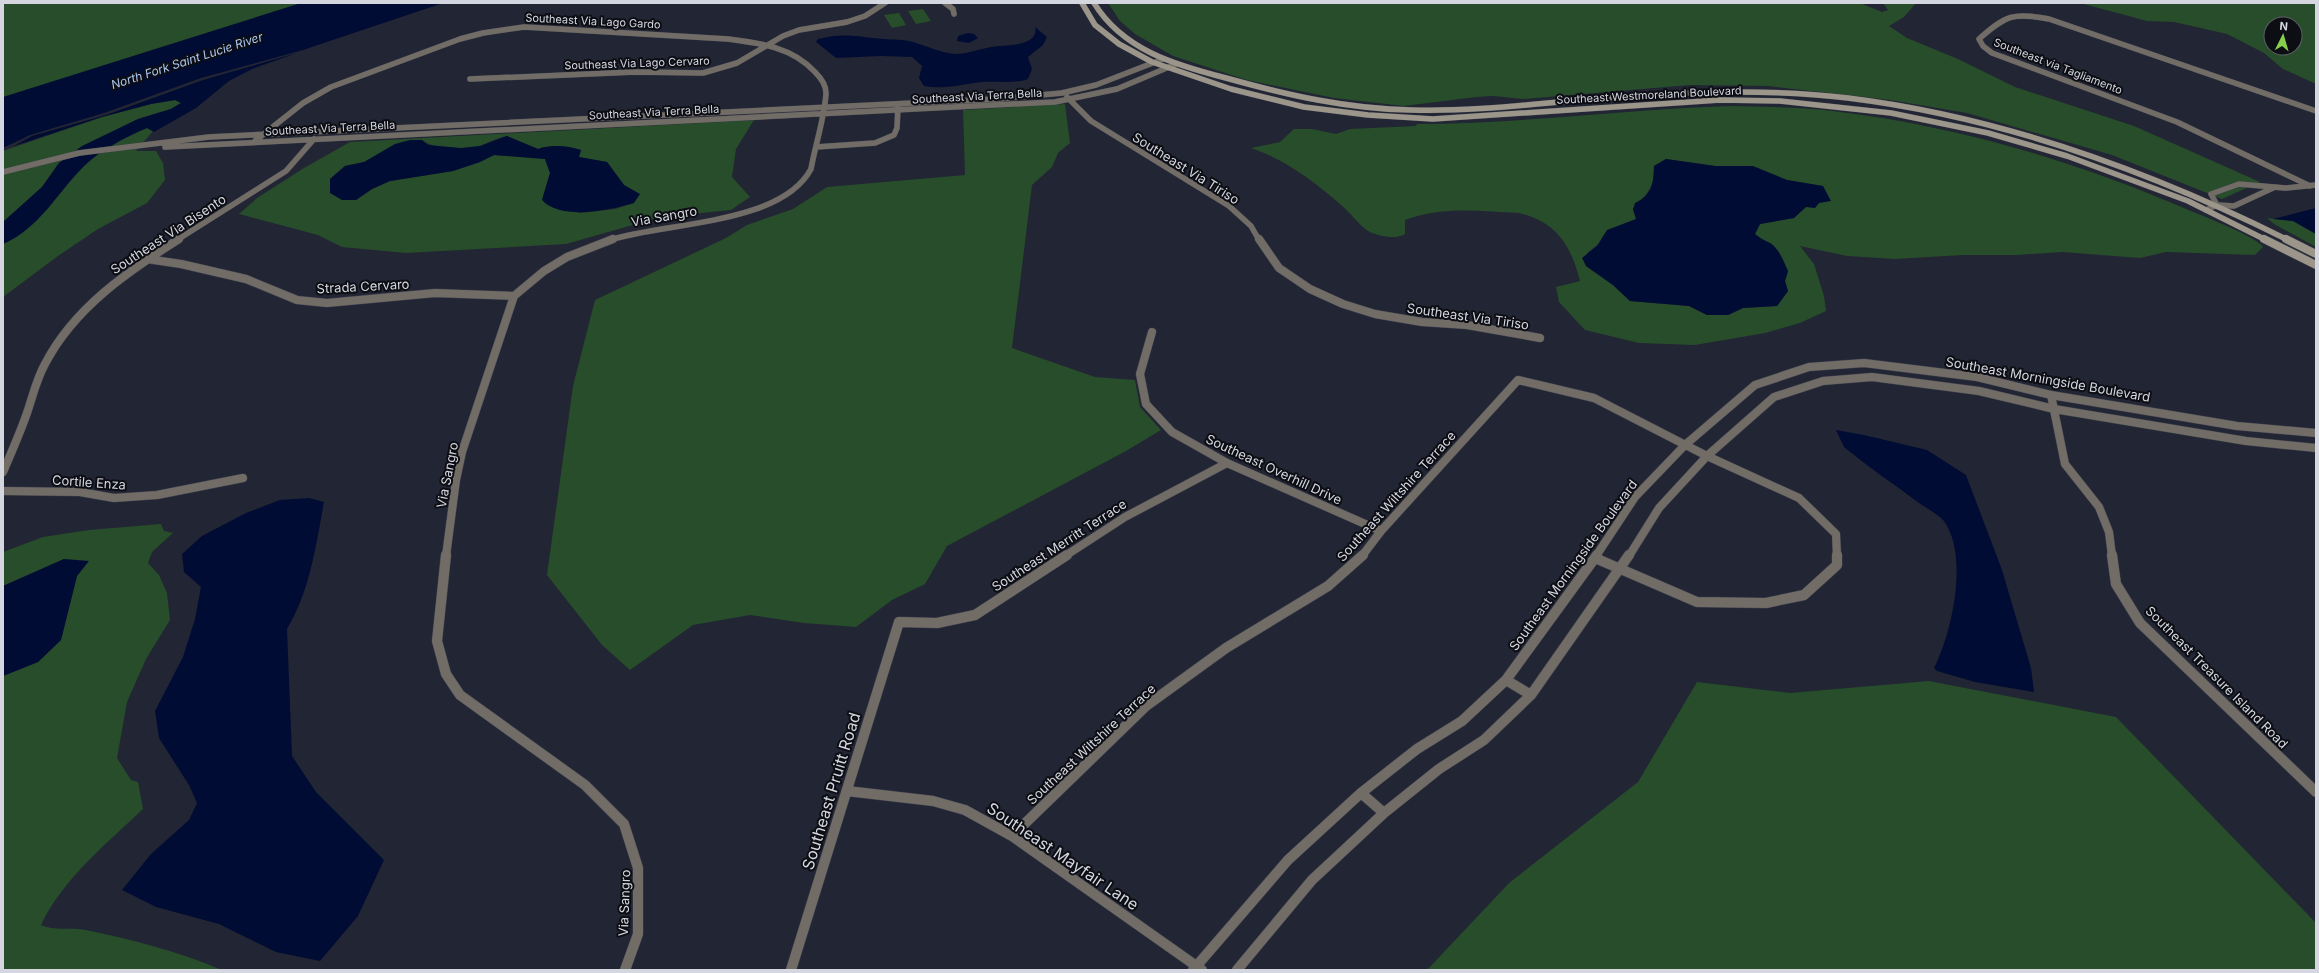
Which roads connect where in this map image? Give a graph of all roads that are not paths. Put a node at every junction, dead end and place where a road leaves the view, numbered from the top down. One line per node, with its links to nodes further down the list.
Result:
1 (886, 3): 6 (street, Southeast Via Lago Cervaro)
2 (945, 3): 5 (street)
3 (1082, 3): 8 (street, Southeast Westmoreland Boulevard)
4 (1094, 3): 7 (street, Southeast Westmoreland Boulevard)
5 (954, 14)
6 (767, 45): 11 (street, Southeast Via Lago Cervaro); 15 (street, Southeast Via Lago Gardo); 18 (street, Southeast Via Lago Gardo)
7 (1163, 59): 8 (street, Southeast Via Terra Bella); 9 (street, Southeast Westmoreland Boulevard)
8 (1152, 63): 10 (street, Southeast Westmoreland Boulevard); 12 (street, Southeast Via Terra Bella)
9 (1176, 64): 10 (street, Southeast Via Terra Bella); 26 (street, Southeast Westmoreland Boulevard)
10 (1167, 69): 13 (street, Southeast Via Terra Bella); 27 (street, Southeast Westmoreland Boulevard)
11 (470, 79)
12 (1062, 93): 13 (street, Southeast Via Tiriso); 14 (street, Southeast Via Terra Bella)
13 (1070, 100): 16 (street, Southeast Via Terra Bella); 33 (street, Southeast Via Tiriso)
14 (898, 103): 15 (street, Southeast Via Terra Bella); 16 (street)
15 (822, 110): 16 (street, Southeast Via Terra Bella); 18 (street, Southeast Via Terra Bella); 19 (street, Southeast Via Terra Bella); 22 (street, Via Sangro)
16 (898, 110): 22 (street)
17 (2316, 111): 24 (street, Southeast via Tagliamento)
18 (264, 134): 20 (street, Southeast Via Lago Gardo); 21 (street, Southeast Via Terra Bella)
19 (314, 139): 20 (street, Southeast Via Terra Bella); 29 (street, Southeast Via Bisento)
20 (255, 141): 21 (street, Southeast Via Terra Bella)
21 (126, 146): 23 (street, Southeast Via Terra Bella)
22 (816, 147): 31 (street, Via Sangro)
23 (3, 172)
24 (2313, 186): 25 (street, Southeast via Tagliamento)
25 (2275, 187): 26 (street, Southeast via Tagliamento); 26 (street, Southeast via Tagliamento)
26 (2217, 205): 27 (street, Southeast via Tagliamento); 28 (street, Southeast Westmoreland Boulevard)
27 (2206, 210): 30 (street, Southeast Westmoreland Boulevard)
28 (2316, 254)
29 (147, 259): 31 (street, Strada Cervaro); 45 (street, Southeast Via Bisento)
30 (2316, 265)
31 (514, 296): 60 (street, Via Sangro)
32 (1152, 332): 44 (street, Southeast Overhill Drive)
33 (1540, 338)
34 (1864, 363): 35 (street); 36 (street, Southeast Morningside Boulevard); 41 (street, Southeast Morningside Boulevard)
35 (1872, 377): 37 (street, Southeast Morningside Boulevard); 43 (street, Southeast Morningside Boulevard)
36 (2051, 395): 37 (street, Southeast Treasure Island Road); 38 (street, Southeast Morningside Boulevard)
37 (2054, 409): 40 (street, Southeast Morningside Boulevard); 54 (street, Southeast Treasure Island Road)
38 (2259, 428): 39 (street, Southeast Morningside Boulevard); 40 (street)
39 (2316, 433)
40 (2267, 443): 42 (street, Southeast Morningside Boulevard)
41 (1685, 445): 43 (street, Southeast Wiltshire Terrace); 48 (street, Southeast Wiltshire Terrace); 49 (street, Southeast Morningside Boulevard)
42 (2316, 448)
43 (1707, 456): 50 (street, Southeast Morningside Boulevard); 50 (street, Southeast Wiltshire Terrace)
44 (1227, 463): 48 (street, Southeast Overhill Drive); 51 (street, Southeast Merritt Terrace)
45 (3, 472)
46 (243, 478): 47 (street, Cortile Enza)
47 (3, 491)
48 (1381, 532): 58 (street, Southeast Wiltshire Terrace)
49 (1595, 558): 50 (street); 52 (street, Southeast Morningside Boulevard)
50 (1620, 570): 53 (street, Southeast Morningside Boulevard)
51 (899, 622): 55 (street, Southeast Pruitt Road)
52 (1506, 680): 53 (street); 56 (street, Southeast Morningside Boulevard)
53 (1531, 695): 57 (street, Southeast Morningside Boulevard)
54 (2314, 788)
55 (846, 791): 58 (street, Southeast Mayfair Lane); 61 (street, Southeast Pruitt Road)
56 (1361, 793): 57 (street); 59 (street, Southeast Morningside Boulevard)
57 (1384, 813): 62 (street, Southeast Morningside Boulevard)
58 (1012, 836): 59 (street, Southeast Mayfair Lane)
59 (1197, 969)
60 (625, 970)
61 (791, 970)
62 (1237, 970)

